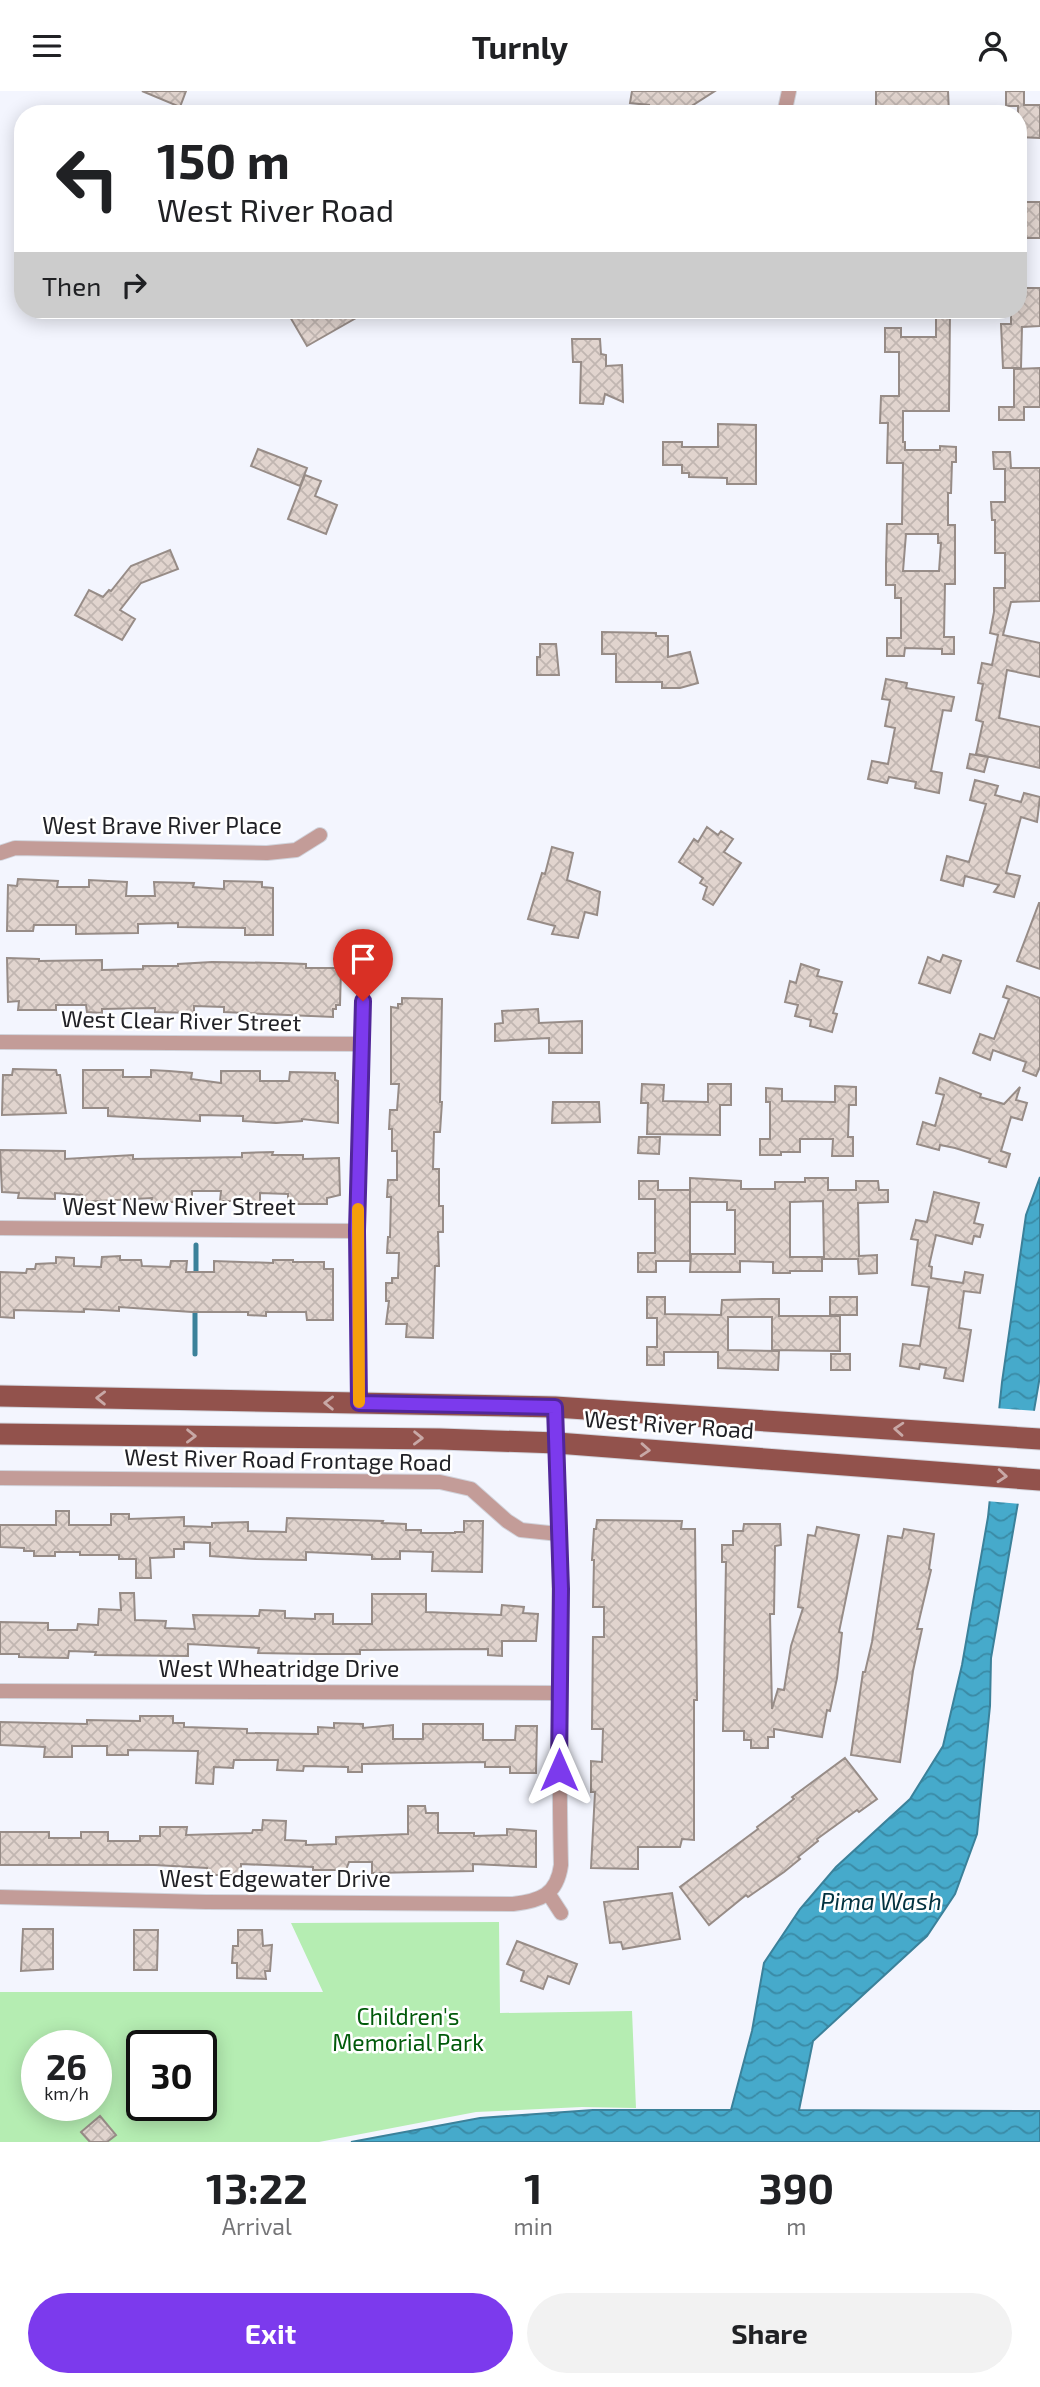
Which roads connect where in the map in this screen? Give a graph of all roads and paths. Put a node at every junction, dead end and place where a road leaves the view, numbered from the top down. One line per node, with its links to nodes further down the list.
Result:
1 (320, 835): 2 (street, West Brave River Place)
2 (0, 853)
3 (363, 1001): 5 (street)
4 (0, 1042): 5 (street, West Clear River Street)
5 (361, 1044): 7 (street)
6 (0, 1228): 7 (street, West New River Street)
7 (357, 1231): 9 (street)
8 (0, 1397): 9 (main road, West River Road, one-way to 8)
9 (359, 1403): 10 (main road, West River Road)
10 (555, 1407): 12 (main road, West River Road, one-way to 10); 13 (street)
11 (0, 1434): 13 (main road, West River Road, one-way to 13)
12 (1040, 1439)
13 (557, 1444): 15 (main road, West River Road, one-way to 15); 16 (street)
14 (0, 1478): 16 (street, West River Road Frontage Road)
15 (1040, 1480)
16 (559, 1534): 18 (street)
17 (0, 1691): 18 (street, West Wheatridge Drive)
18 (558, 1693): 19 (street)
19 (548, 1893): 20 (street, West Edgewater Drive); 21 (street)
20 (0, 1897)
21 (561, 1913)

